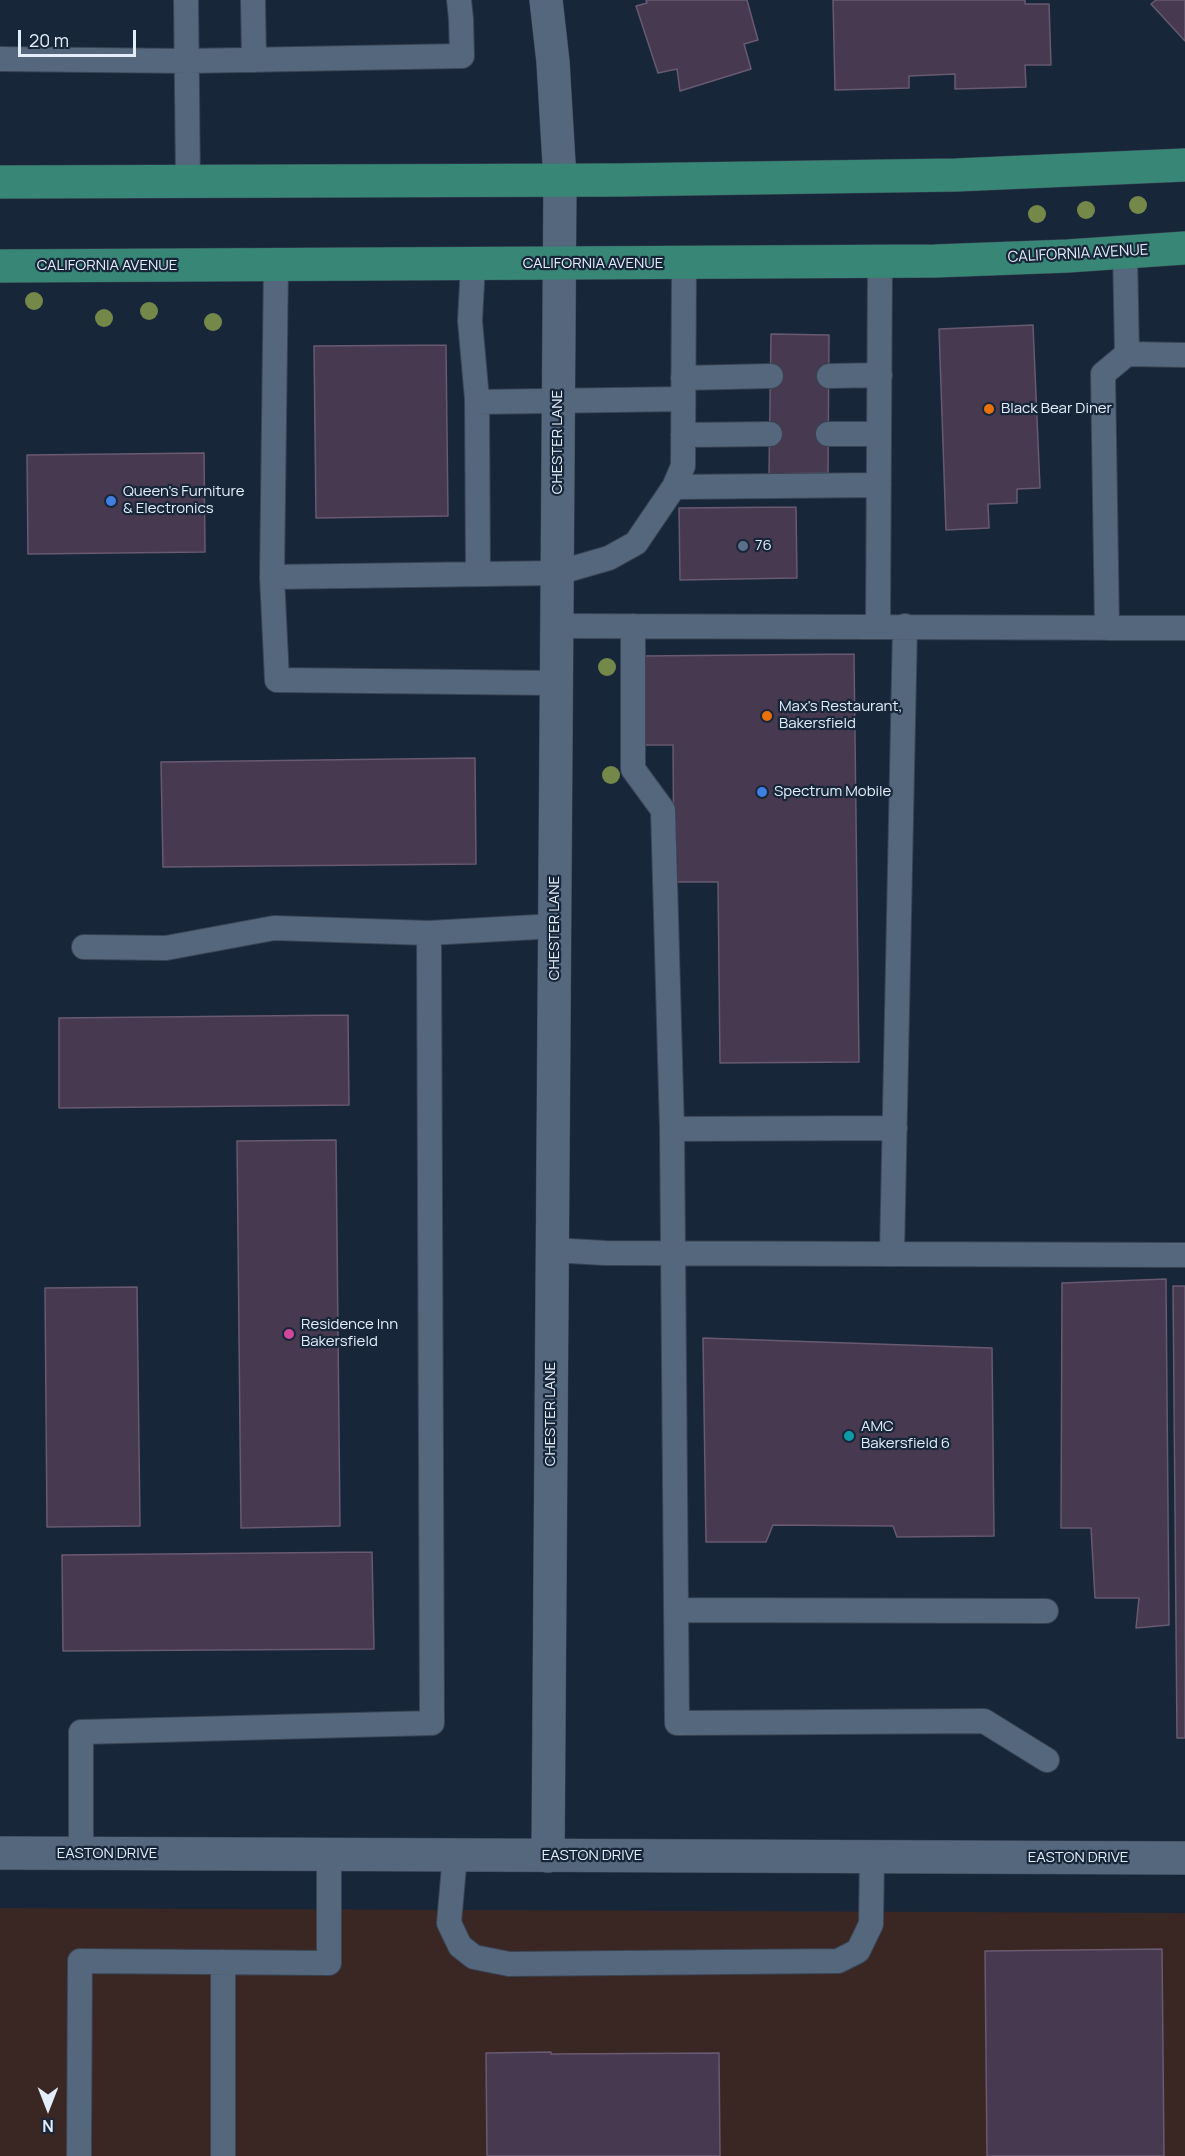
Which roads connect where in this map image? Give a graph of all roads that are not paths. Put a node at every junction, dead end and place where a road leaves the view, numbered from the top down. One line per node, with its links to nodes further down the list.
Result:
1 (186, 0): 7 (lane)
2 (253, 0): 6 (lane)
3 (459, 0): 6 (lane)
4 (546, 0): 9 (street, CHESTER LANE)
5 (0, 59): 7 (lane)
6 (254, 60): 7 (lane)
7 (187, 61): 10 (lane)
8 (1185, 165): 9 (main road)
9 (560, 180): 10 (main road); 15 (street, CHESTER LANE)
10 (188, 181): 11 (main road)
11 (0, 182)
12 (1185, 248): 13 (main road, CALIFORNIA AVENUE)
13 (1125, 252): 14 (main road, CALIFORNIA AVENUE); 20 (lane)
14 (880, 261): 16 (main road, CALIFORNIA AVENUE); 22 (lane)
15 (559, 263): 16 (main road, CALIFORNIA AVENUE); 17 (main road, CALIFORNIA AVENUE); 27 (street, CHESTER LANE)
16 (684, 263): 25 (lane)
17 (473, 264): 18 (main road, CALIFORNIA AVENUE); 26 (lane)
18 (276, 265): 19 (main road, CALIFORNIA AVENUE); 36 (lane)
19 (0, 266)
20 (1127, 354): 21 (lane); 41 (lane)
21 (1185, 355)
22 (880, 375): 24 (lane); 30 (lane)
23 (771, 376): 25 (lane)
24 (829, 376)
25 (682, 388): 27 (lane); 31 (lane)
26 (477, 402): 27 (lane); 35 (lane)
27 (558, 402): 34 (street, CHESTER LANE)
28 (770, 434): 31 (lane)
29 (828, 434): 30 (lane)
30 (879, 434): 32 (lane)
31 (682, 435): 33 (lane)
32 (879, 485): 33 (lane); 39 (lane)
33 (674, 487): 34 (lane)
34 (557, 573): 35 (lane); 37 (street, CHESTER LANE)
35 (478, 574): 36 (lane)
36 (272, 576): 43 (lane)
37 (557, 626): 38 (lane); 43 (street, CHESTER LANE)
38 (633, 626): 39 (lane); 48 (lane)
39 (878, 626): 40 (lane)
40 (905, 626): 41 (lane); 47 (lane)
41 (1107, 627): 42 (lane)
42 (1185, 627)
43 (556, 683): 44 (street, CHESTER LANE)
44 (555, 926): 45 (lane); 49 (street, CHESTER LANE)
45 (429, 933): 46 (lane); 57 (lane)
46 (84, 946)
47 (895, 1128): 48 (lane); 51 (lane)
48 (672, 1129): 50 (lane)
49 (552, 1250): 50 (lane); 60 (street, CHESTER LANE)
50 (672, 1253): 51 (lane); 53 (lane)
51 (892, 1253): 52 (lane)
52 (1185, 1255)
53 (676, 1610): 54 (lane); 55 (lane)
54 (1046, 1611)
55 (1047, 1760)
56 (0, 1853): 57 (street, EASTON DRIVE)
57 (81, 1854): 58 (street, EASTON DRIVE)
58 (329, 1855): 59 (street, EASTON DRIVE); 63 (lane)
59 (455, 1855): 60 (street, EASTON DRIVE); 61 (lane)
60 (548, 1856): 61 (street, EASTON DRIVE)
61 (872, 1857): 62 (street, EASTON DRIVE)
62 (1185, 1858)
63 (223, 1962): 64 (lane); 65 (lane)
64 (79, 2156)
65 (223, 2156)

